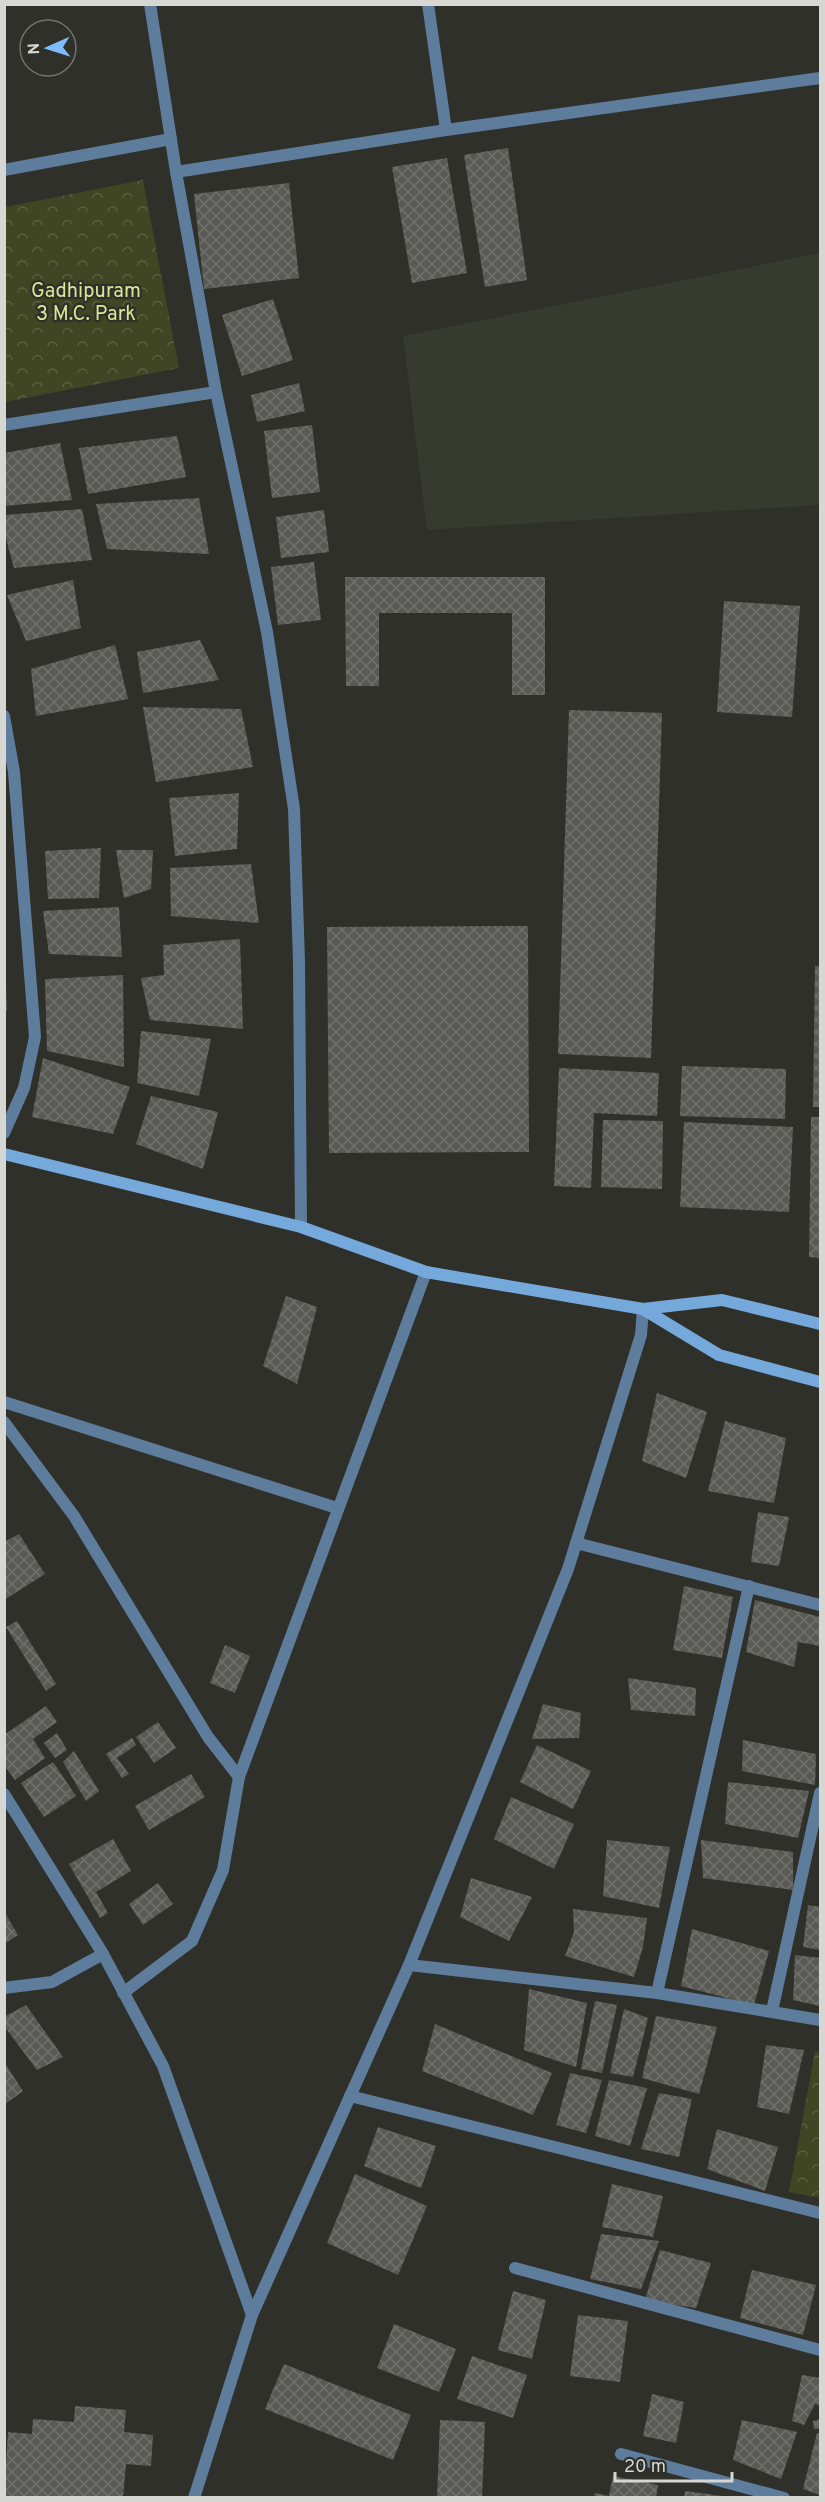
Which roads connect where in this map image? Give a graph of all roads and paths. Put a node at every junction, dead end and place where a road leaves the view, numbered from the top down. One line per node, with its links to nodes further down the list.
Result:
1 (150, 4): 5 (street)
2 (428, 4): 4 (street)
3 (820, 78): 4 (street)
4 (446, 130): 7 (street)
5 (171, 139): 6 (street); 7 (street)
6 (4, 170)
7 (176, 172): 8 (street)
8 (216, 392): 9 (street); 13 (street)
9 (4, 425)
10 (4, 716): 11 (street)
11 (4, 1133)
12 (4, 1154): 13 (main road)
13 (301, 1227): 14 (main road)
14 (426, 1272): 15 (main road); 20 (street)
15 (643, 1309): 16 (main road); 17 (main road); 21 (street)
16 (820, 1324)
17 (820, 1382)
18 (4, 1402): 20 (street)
19 (4, 1422): 24 (street)
20 (338, 1508): 24 (street)
21 (576, 1544): 22 (street); 29 (street)
22 (749, 1586): 23 (street); 32 (street)
23 (820, 1605)
24 (238, 1777): 31 (street)
25 (820, 1793): 33 (street)
26 (4, 1794): 27 (street)
27 (9, 1810): 28 (street)
28 (103, 1954): 30 (street); 31 (street)
29 (409, 1965): 32 (street); 35 (street)
30 (4, 1988)
31 (123, 1993): 38 (street)
32 (657, 1993): 33 (street)
33 (772, 2011): 34 (street)
34 (820, 2020)
35 (350, 2096): 36 (street); 38 (street)
36 (820, 2212)
37 (515, 2268): 39 (street)
38 (252, 2314): 41 (street)
39 (820, 2350)
40 (621, 2454): 42 (street)
41 (194, 2498)
42 (784, 2498)

